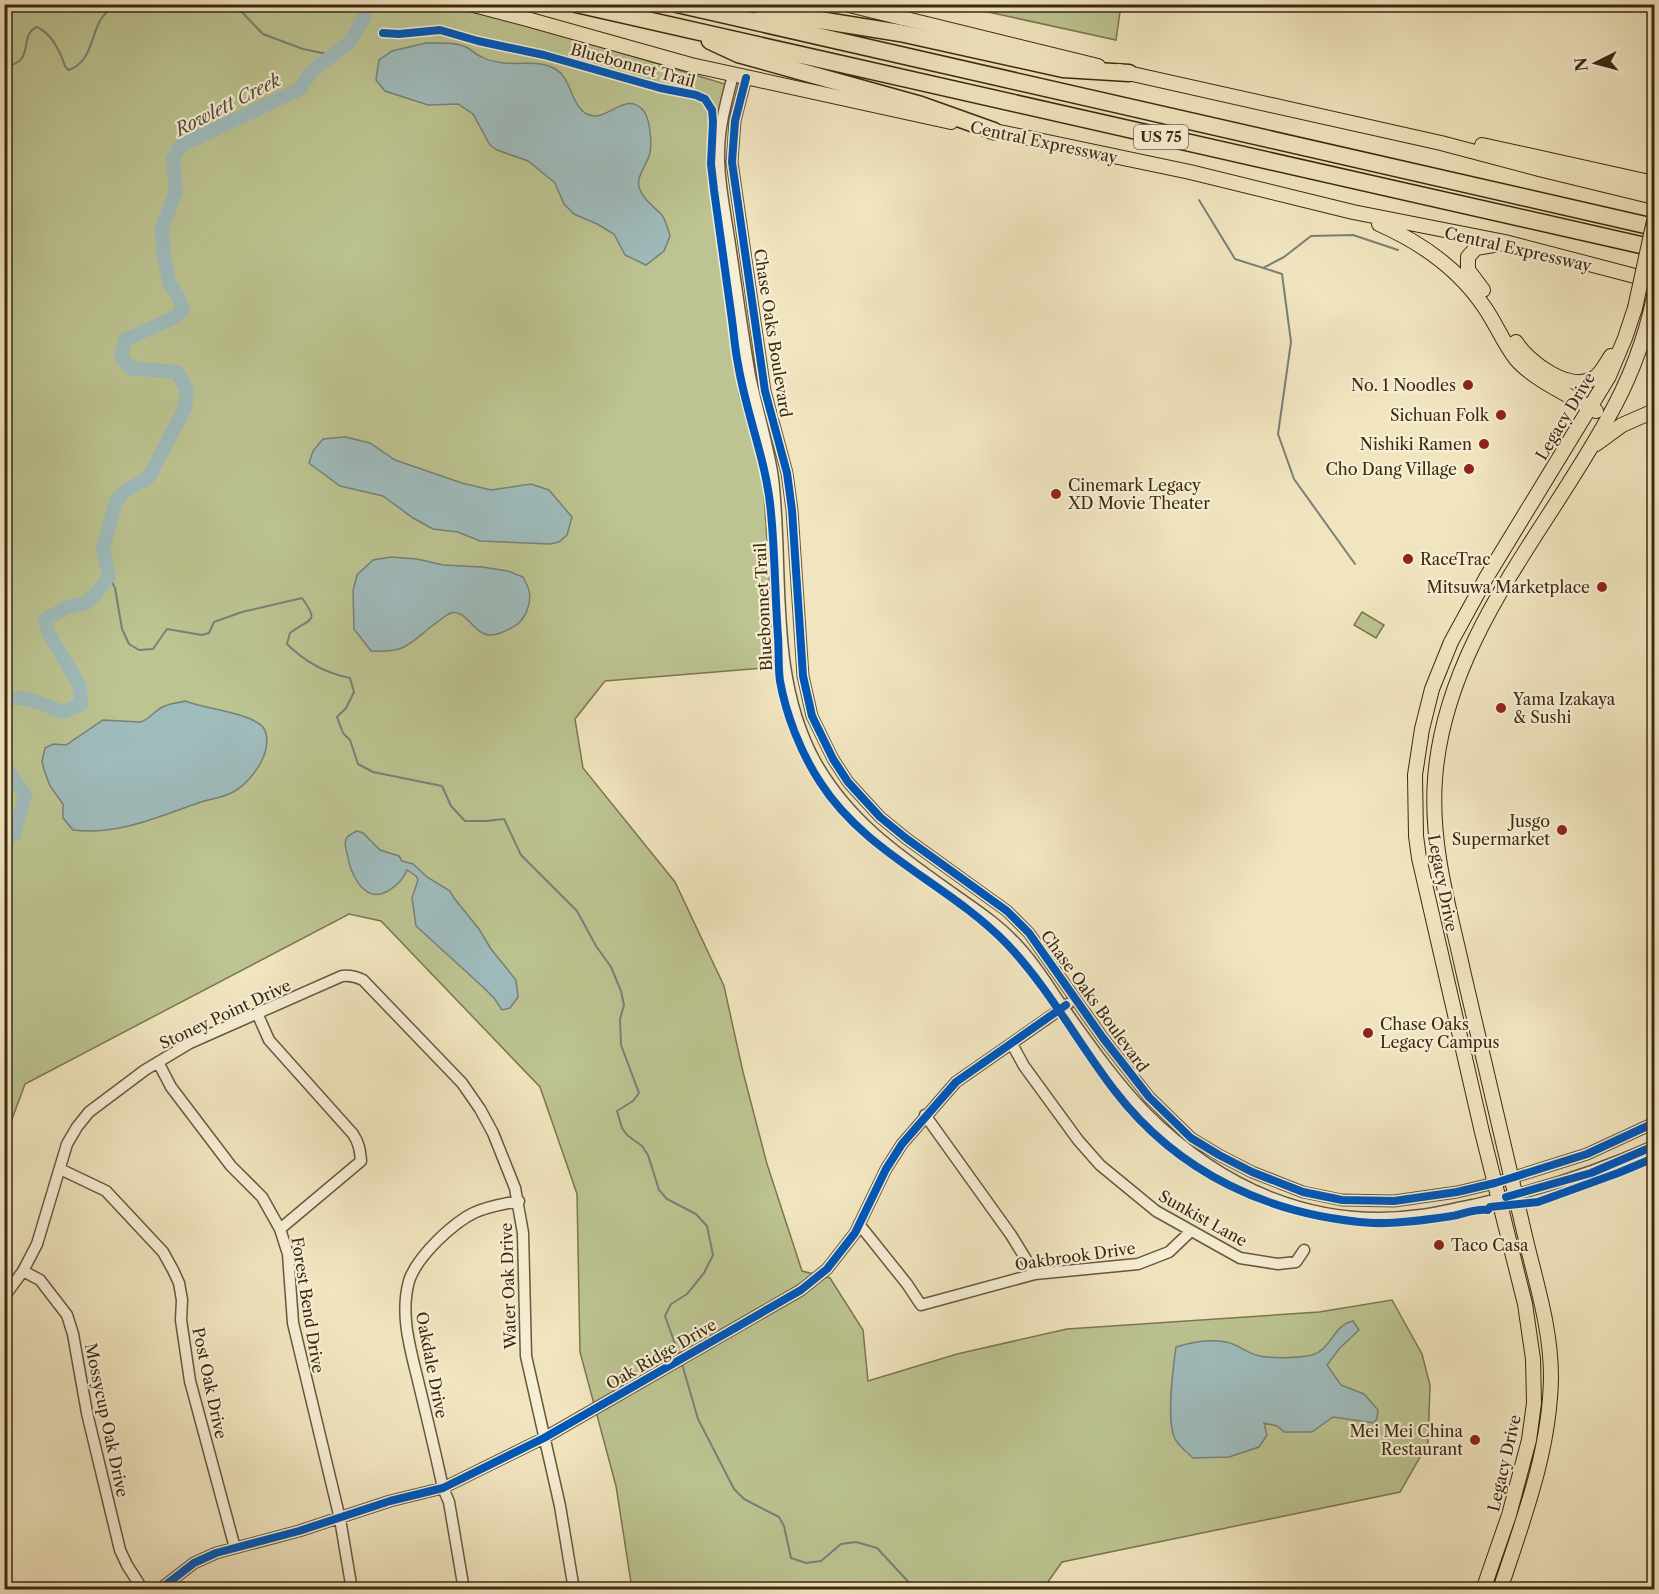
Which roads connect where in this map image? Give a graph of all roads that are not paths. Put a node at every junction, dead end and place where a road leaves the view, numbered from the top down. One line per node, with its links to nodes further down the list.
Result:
1 (470, 4): 8 (main road, Central Expressway)
2 (576, 4): 6 (highway, Central Expressway / US 75)
3 (677, 4): 5 (highway, US 75)
4 (846, 4): 7 (main road)
5 (752, 22): 7 (highway); 17 (highway, US 75)
6 (682, 27): 9 (highway); 19 (highway, Central Expressway / US 75)
7 (1128, 73): 10 (main road)
8 (739, 76): 9 (main road, Central Expressway); 15 (street, Chase Oaks Boulevard); 16 (street, Chase Oaks Boulevard)
9 (994, 131): 13 (main road, Central Expressway)
10 (1391, 131): 11 (main road); 12 (main road)
11 (1654, 183)
12 (1654, 196)
13 (1353, 212): 18 (main road, Central Expressway); 25 (main road)
14 (1654, 221): 22 (main road, Legacy Drive, bridge)
15 (742, 225): 16 (street); 23 (street, Chase Oaks Boulevard)
16 (728, 226): 24 (street, Chase Oaks Boulevard)
17 (1654, 227)
18 (1505, 242): 20 (main road, Central Expressway); 22 (main road)
19 (1654, 248)
20 (1654, 281)
21 (1654, 297): 27 (main road, Legacy Drive)
22 (1625, 338): 25 (main road, Legacy Drive)
23 (765, 390): 24 (street); 31 (street, Chase Oaks Boulevard)
24 (754, 393): 32 (street, Chase Oaks Boulevard)
25 (1590, 407): 27 (main road); 29 (main road, Legacy Drive)
26 (1654, 411): 28 (main road)
27 (1608, 418): 28 (main road, Legacy Drive)
28 (1587, 452): 30 (main road, Legacy Drive)
29 (1522, 518): 30 (main road); 33 (main road, Legacy Drive)
30 (1533, 541): 34 (main road, Legacy Drive)
31 (793, 552): 32 (street); 35 (street, Chase Oaks Boulevard)
32 (778, 554): 36 (street, Chase Oaks Boulevard)
33 (1451, 642): 34 (main road); 40 (main road, Legacy Drive)
34 (1469, 652): 39 (main road, Legacy Drive)
35 (812, 716): 36 (street); 37 (street, Chase Oaks Boulevard)
36 (798, 720): 38 (street, Chase Oaks Boulevard)
37 (840, 770): 38 (street); 44 (street, Chase Oaks Boulevard)
38 (826, 777): 45 (street, Chase Oaks Boulevard)
39 (1435, 835): 40 (main road); 41 (main road, Legacy Drive)
40 (1416, 836): 42 (main road, Legacy Drive)
41 (1462, 966): 42 (main road); 55 (main road, Legacy Drive)
42 (1445, 971): 56 (main road, Legacy Drive)
43 (342, 976): 46 (street, Stoney Point Drive); 59 (street, Water Oak Drive)
44 (1074, 998): 45 (street, Oak Ridge Drive); 51 (street, Chase Oaks Boulevard)
45 (1064, 1008): 47 (street, Oak Ridge Drive); 52 (street, Chase Oaks Boulevard)
46 (257, 1013): 48 (street, Stoney Point Drive); 63 (street)
47 (1012, 1044): 49 (street, Oak Ridge Drive); 64 (street, Sunkist Lane)
48 (158, 1062): 54 (street, Stoney Point Drive); 63 (street, Forest Bend Drive)
49 (926, 1115): 62 (street, Oak Ridge Drive); 67 (street)
50 (1654, 1123): 55 (street, Chase Oaks Boulevard)
51 (1191, 1138): 52 (street); 60 (street, Chase Oaks Boulevard)
52 (1181, 1146): 61 (street, Chase Oaks Boulevard)
53 (1654, 1146): 57 (street, Chase Oaks Boulevard)
54 (60, 1169): 66 (street, Stoney Point Drive); 76 (street, Post Oak Drive)
55 (1511, 1177): 56 (street, Chase Oaks Boulevard); 57 (main road, Legacy Drive)
56 (1494, 1182): 58 (main road, Legacy Drive); 60 (street, Chase Oaks Boulevard)
57 (1516, 1195): 58 (street, Chase Oaks Boulevard); 70 (main road, Legacy Drive)
58 (1499, 1199): 61 (street, Chase Oaks Boulevard); 69 (main road, Legacy Drive)
59 (519, 1201): 71 (street, Water Oak Drive); 72 (street, Oakdale Drive)
60 (1374, 1202): 61 (street)
61 (1373, 1217)
62 (859, 1224): 67 (street, Oakbrook Drive); 71 (street, Oak Ridge Drive)
63 (280, 1229): 74 (street, Forest Bend Drive)
64 (1191, 1231): 65 (street, Sunkist Lane); 67 (street, Oakbrook Drive)
65 (1304, 1250)
66 (23, 1270): 68 (street, Stoney Point Drive); 79 (street, Mossycup Oak Drive)
67 (1035, 1274)
68 (4, 1297)
69 (1534, 1389): 70 (main road); 73 (main road, Legacy Drive)
70 (1550, 1392): 75 (main road, Legacy Drive)
71 (544, 1438): 72 (street, Oak Ridge Drive); 83 (street, Water Oak Drive)
72 (443, 1488): 74 (street, Oak Ridge Drive); 82 (street, Oakdale Drive)
73 (1509, 1515): 75 (main road); 84 (main road, Legacy Drive)
74 (340, 1519): 76 (street, Oak Ridge Drive); 81 (street, Forest Bend Drive)
75 (1523, 1521): 85 (main road, Legacy Drive)
76 (235, 1548): 80 (street, Oak Ridge Drive)
77 (4, 1571): 78 (street)
78 (7, 1590)
79 (143, 1590)
80 (159, 1590)
81 (352, 1590)
82 (464, 1590)
83 (574, 1590)
84 (1483, 1590)
85 (1500, 1590)

